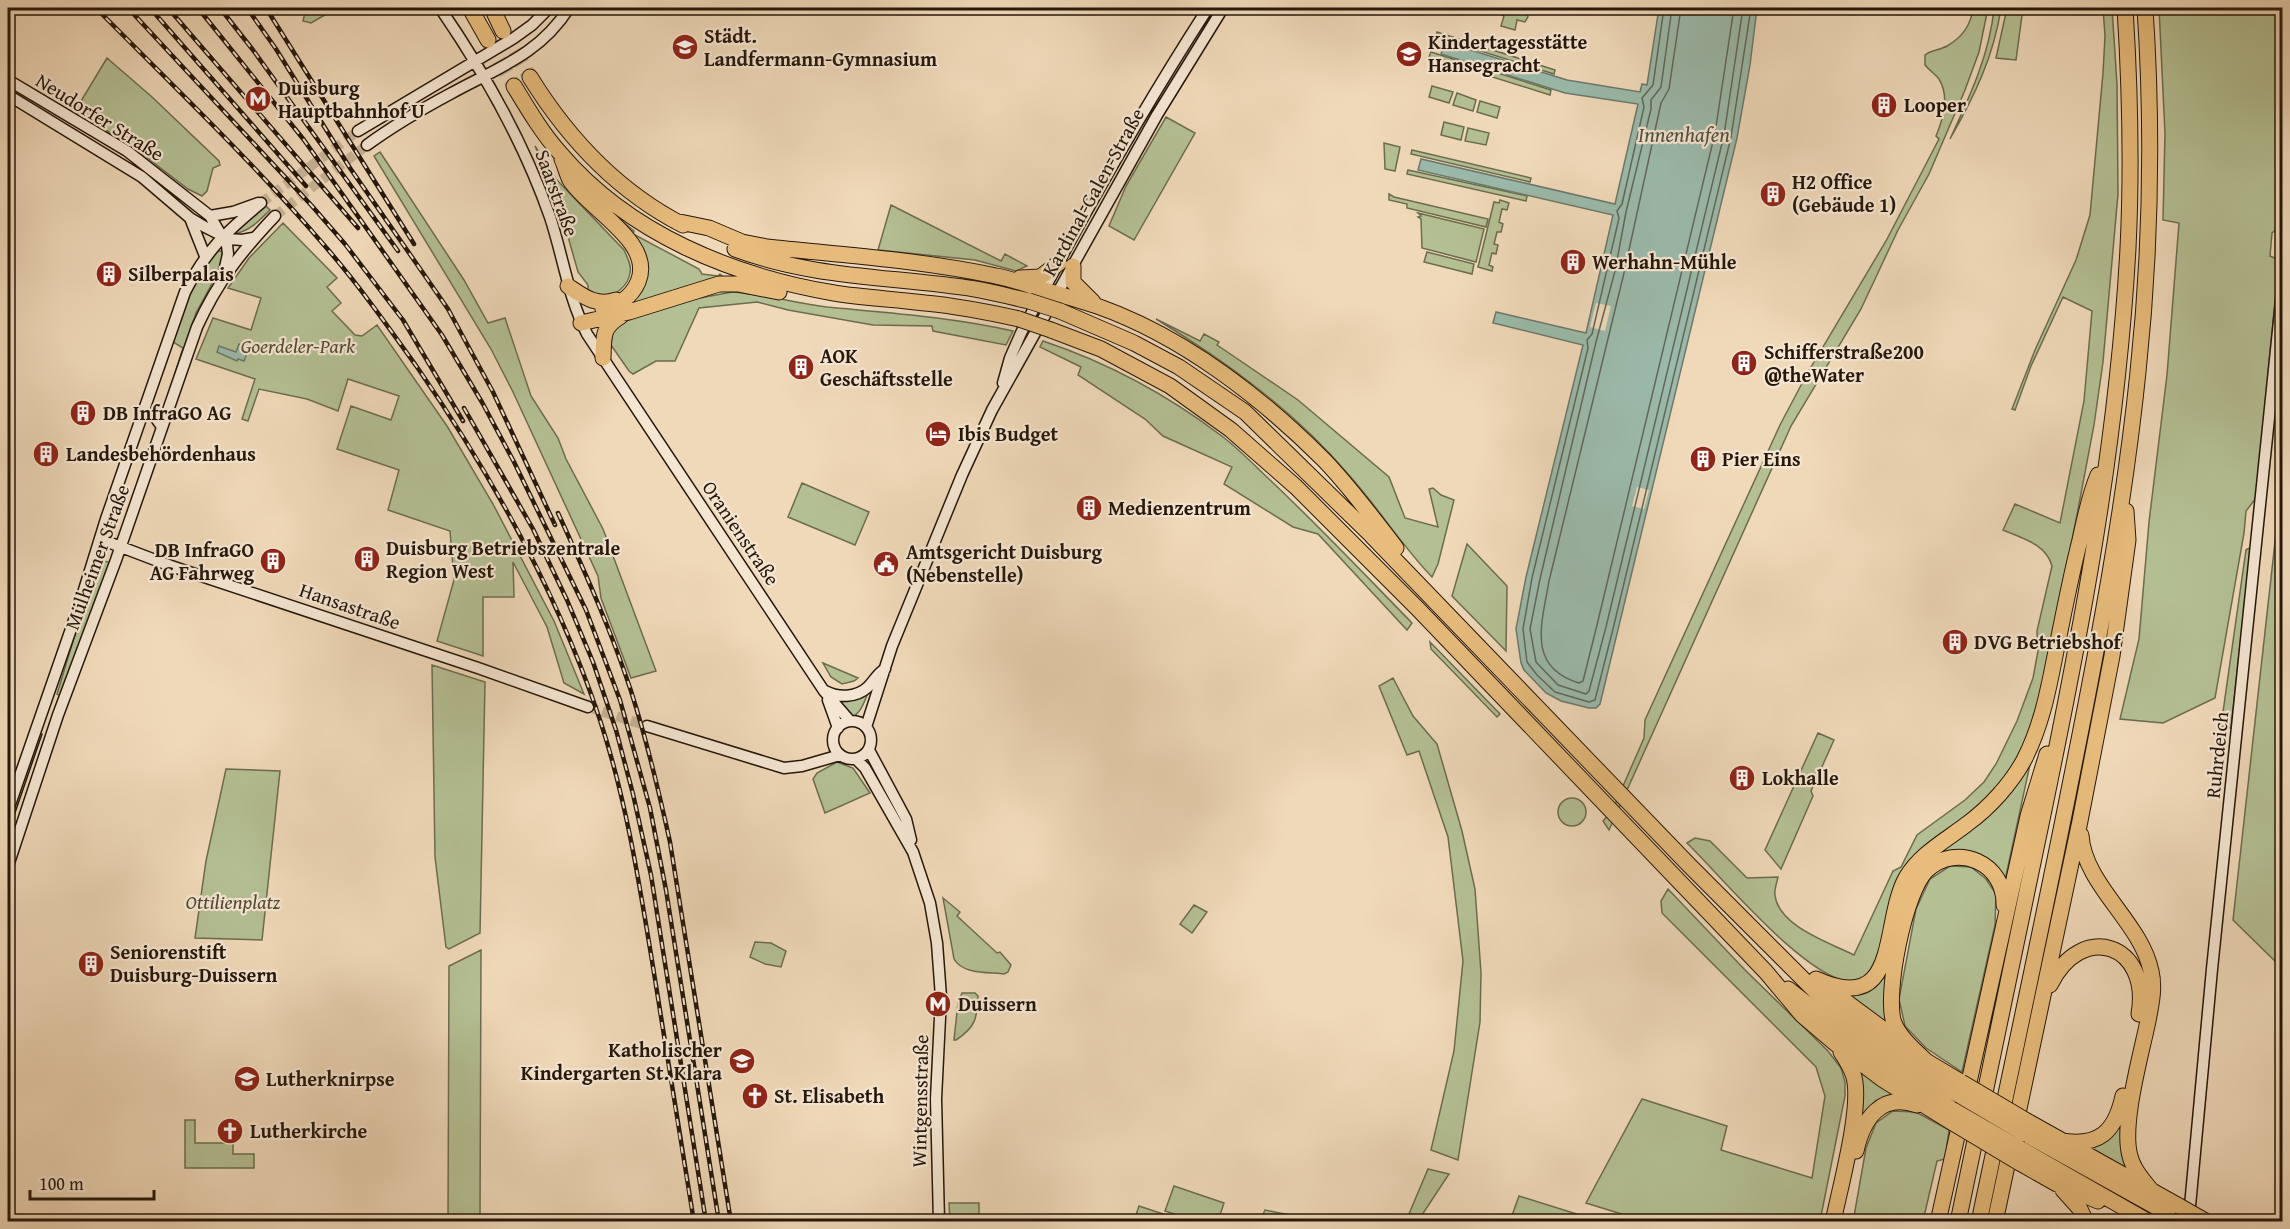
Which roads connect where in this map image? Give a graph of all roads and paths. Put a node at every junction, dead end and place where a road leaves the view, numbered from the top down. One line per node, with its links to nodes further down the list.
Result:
1 (440, 8): 12 (main road, Saarstraße)
2 (470, 8): 11 (highway)
3 (492, 8): 10 (highway)
4 (549, 8): 12 (main road)
5 (569, 8): 13 (main road)
6 (1208, 8): 28 (main road, Kardinal-Galen-Straße)
7 (1223, 8): 28 (main road, Kardinal-Galen-Straße)
8 (2125, 8): 43 (highway)
9 (2145, 8): 44 (highway)
10 (503, 31)
11 (488, 40)
12 (474, 60): 13 (main road, Saarstraße); 18 (main road)
13 (483, 77): 19 (main road); 31 (main road, Saarstraße)
14 (530, 77): 24 (highway)
15 (8, 80): 21 (main road, Neudorfer Straße)
16 (514, 86): 20 (highway)
17 (8, 95): 23 (main road, Neudorfer Straße)
18 (358, 131)
19 (367, 145)
20 (560, 153): 32 (highway); 35 (highway)
21 (210, 216): 25 (main road, Neudorfer Straße); 25 (main road, Mülheimer Straße)
22 (275, 216): 26 (main road, Mülheimer Straße)
23 (190, 218): 25 (main road, Neudorfer Straße); 27 (main road, Neudorfer Straße)
24 (675, 221): 29 (highway); 47 (highway, bridge)
25 (222, 236): 26 (main road); 27 (main road, Mülheimer Straße); 30 (main road)
26 (253, 238): 30 (main road, Mülheimer Straße)
27 (205, 256): 41 (main road, Mülheimer Straße)
28 (1066, 264): 29 (highway); 33 (main road, Kardinal-Galen-Straße); 36 (highway)
29 (999, 276): 33 (highway)
30 (222, 278): 42 (main road, Mülheimer Straße)
31 (567, 286): 32 (highway); 38 (main road, Saarstraße)
32 (636, 286): 38 (highway)
33 (1050, 292): 36 (highway); 48 (main road, Kardinal-Galen-Straße)
34 (2283, 292): 81 (main road, Ruhrdeich)
35 (837, 294): 37 (highway); 68 (highway, bridge)
36 (1097, 306): 47 (highway)
37 (628, 312): 38 (highway); 39 (highway)
38 (581, 322): 39 (main road, Saarstraße)
39 (603, 358): 40 (main road, Saarstraße)
40 (627, 395): 49 (main road, Oranienstraße)
41 (143, 411): 42 (main road); 45 (main road, Mülheimer Straße)
42 (162, 428): 46 (main road, Mülheimer Straße)
43 (2107, 453): 51 (highway); 69 (highway)
44 (2124, 481): 63 (highway); 89 (highway)
45 (100, 539): 46 (main road, Hansastraße); 62 (main road, Mülheimer Straße)
46 (121, 546): 52 (main road, Hansastraße); 65 (main road, Mülheimer Straße)
47 (1428, 595): 67 (highway)
48 (885, 669): 49 (main road, Kardinal-Galen-Straße); 50 (main road, Kardinal-Galen-Straße)
49 (824, 691): 53 (main road, Oranienstraße); 56 (main road, Oranienstraße)
50 (876, 692): 53 (main road, Kardinal-Galen-Straße); 55 (main road, Kardinal-Galen-Straße)
51 (2067, 699): 66 (highway); 88 (highway)
52 (588, 707)
53 (853, 721): 55 (main road); 56 (main road)
54 (647, 726): 61 (main road)
55 (866, 727): 58 (main road)
56 (838, 728): 57 (main road)
57 (834, 744): 59 (main road); 61 (main road)
58 (869, 750): 60 (main road); 64 (main road)
59 (840, 755): 60 (main road); 61 (main road)
60 (856, 759): 64 (main road)
61 (810, 764)
62 (8, 810)
63 (2080, 821): 70 (highway); 80 (highway)
64 (913, 852): 83 (main road, Wintgensstraße)
65 (8, 866)
66 (2003, 925): 72 (highway); 76 (highway)
67 (1770, 945): 69 (highway); 73 (highway)
68 (1766, 972): 71 (highway); 75 (highway)
69 (1816, 979): 72 (highway)
70 (2043, 998): 77 (highway); 90 (highway)
71 (1836, 1044): 74 (highway); 84 (highway)
72 (1926, 1061): 73 (highway)
73 (1960, 1088): 78 (highway, bridge)
74 (1928, 1109): 75 (highway); 85 (highway)
75 (1954, 1117): 78 (highway, bridge)
76 (1957, 1140): 86 (highway); 87 (highway)
77 (2061, 1141): 78 (highway); 80 (highway)
78 (2023, 1142): 79 (highway); 81 (highway); 82 (highway)
79 (2056, 1184): 82 (highway); 91 (highway)
80 (2151, 1190): 81 (highway)
81 (2182, 1217): 92 (highway, bridge)
82 (2144, 1219)
83 (939, 1221)
84 (1833, 1221)
85 (1841, 1221)
86 (1938, 1221)
87 (1950, 1221)
88 (1958, 1221)
89 (1979, 1221)
90 (1995, 1221)
91 (2085, 1221)
92 (2207, 1221)

